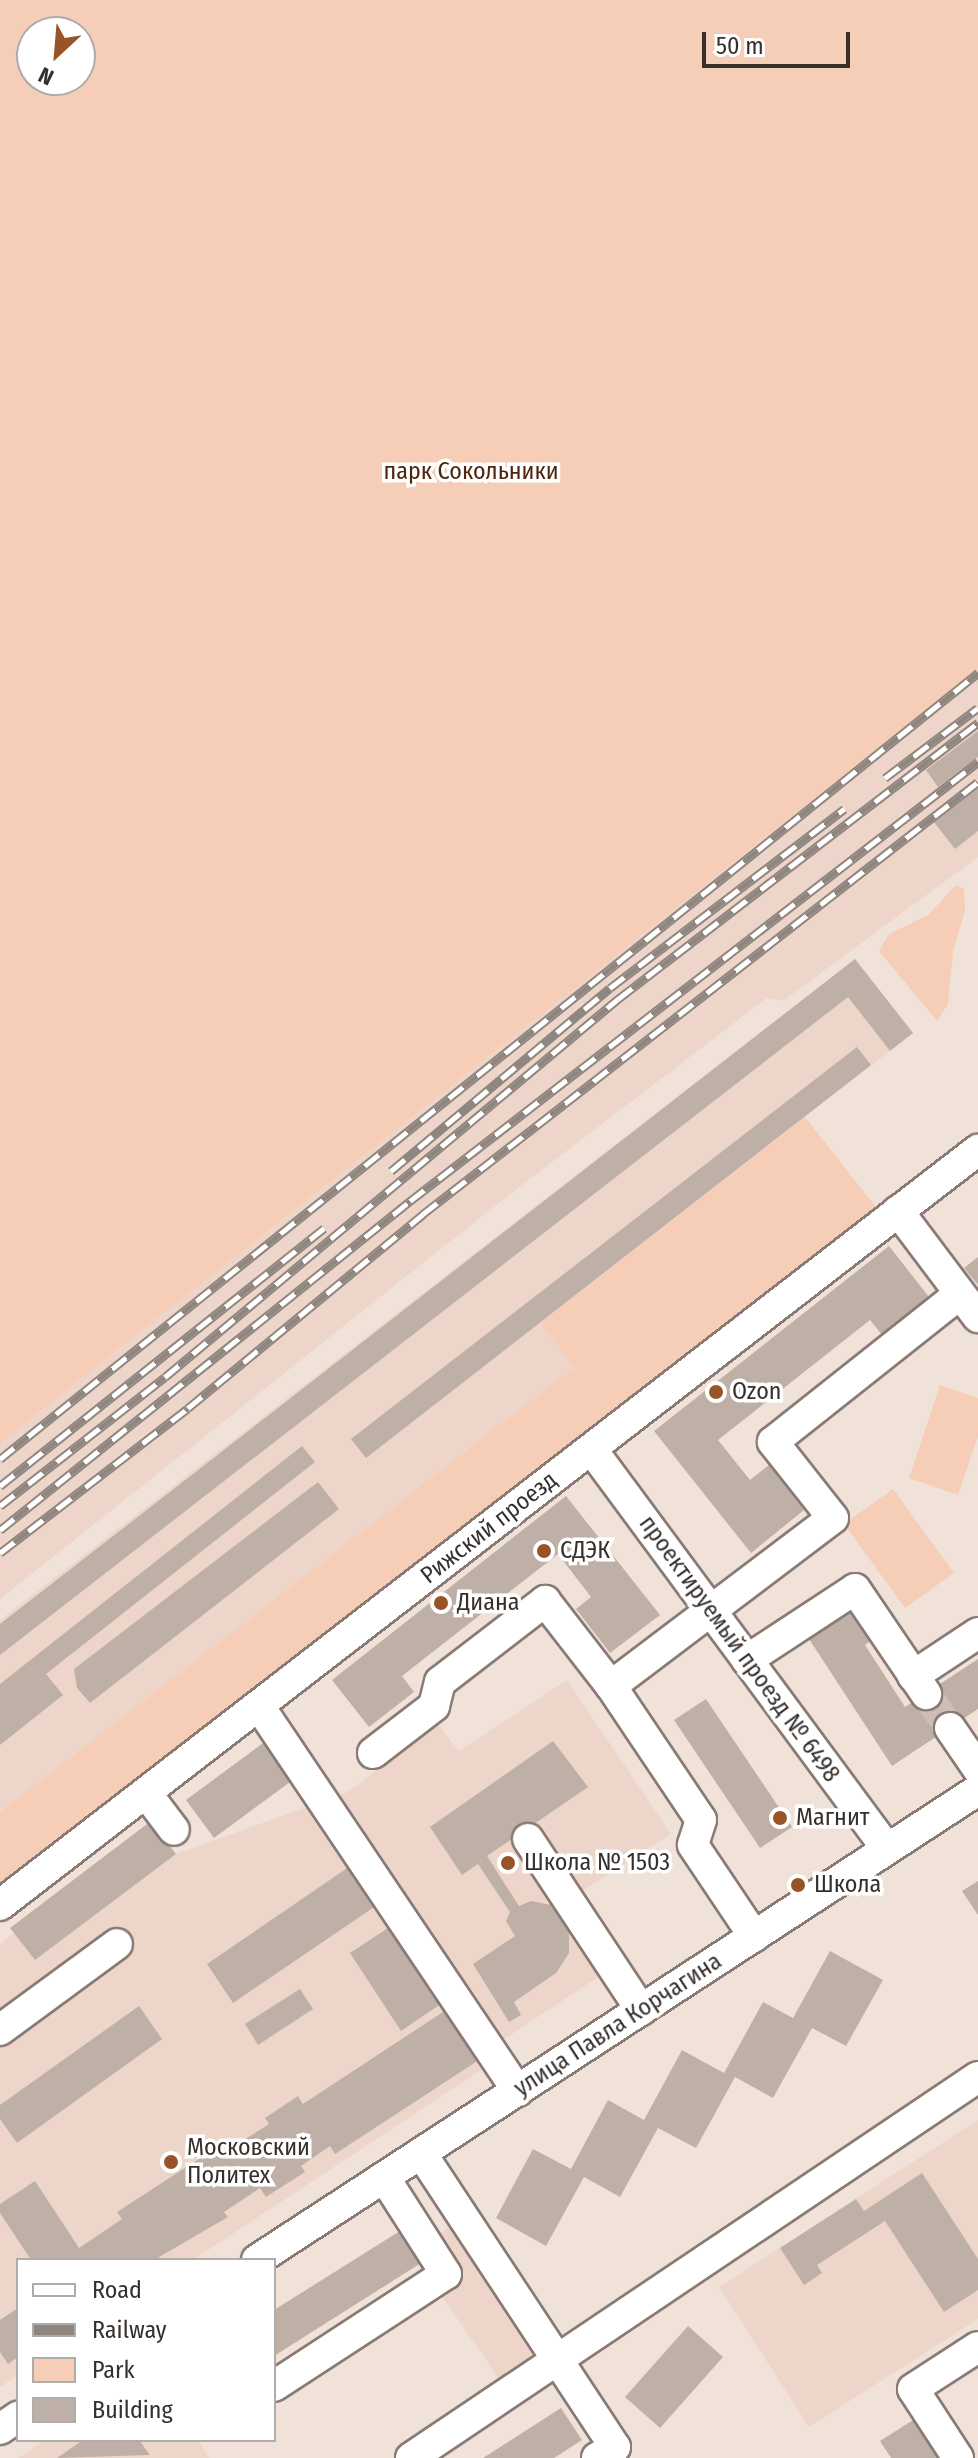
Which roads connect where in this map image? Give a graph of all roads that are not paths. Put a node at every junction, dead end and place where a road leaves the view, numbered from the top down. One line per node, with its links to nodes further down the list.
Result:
1 (978, 1150): 2 (street, Рижский проезд)
2 (898, 1211): 3 (street); 4 (street, Рижский проезд)
3 (969, 1306): 5 (street)
4 (592, 1450): 5 (street, проектируемый проезд № 6498); 9 (street, Рижский проезд)
5 (711, 1611): 7 (street, проектируемый проезд № 6498); 8 (street)
6 (978, 1633): 7 (street)
7 (747, 1660): 17 (street, проектируемый проезд № 6498)
8 (611, 1686): 11 (street); 19 (street)
9 (259, 1706): 14 (street, Рижский проезд); 24 (street)
10 (950, 1728): 12 (street)
11 (373, 1753)
12 (978, 1769)
13 (978, 1790): 17 (street, улица Павла Корчагина)
14 (146, 1793): 15 (street); 18 (street, Рижский проезд)
15 (174, 1830)
16 (528, 1839): 21 (street)
17 (887, 1849): 19 (street, улица Павла Корчагина)
18 (0, 1905)
19 (754, 1936): 21 (street, улица Павла Корчагина)
20 (117, 1944): 22 (street)
21 (641, 2010): 24 (street, улица Павла Корчагина)
22 (0, 2030)
23 (978, 2077): 29 (street)
24 (518, 2091): 25 (street, улица Павла Корчагина)
25 (421, 2153): 26 (street, улица Павла Корчагина); 29 (street)
26 (384, 2177): 27 (street, улица Павла Корчагина); 30 (street)
27 (260, 2258)
28 (978, 2347): 33 (street)
29 (559, 2362): 31 (street); 32 (street)
30 (276, 2385)
31 (411, 2458)
32 (597, 2458)
33 (958, 2458)

